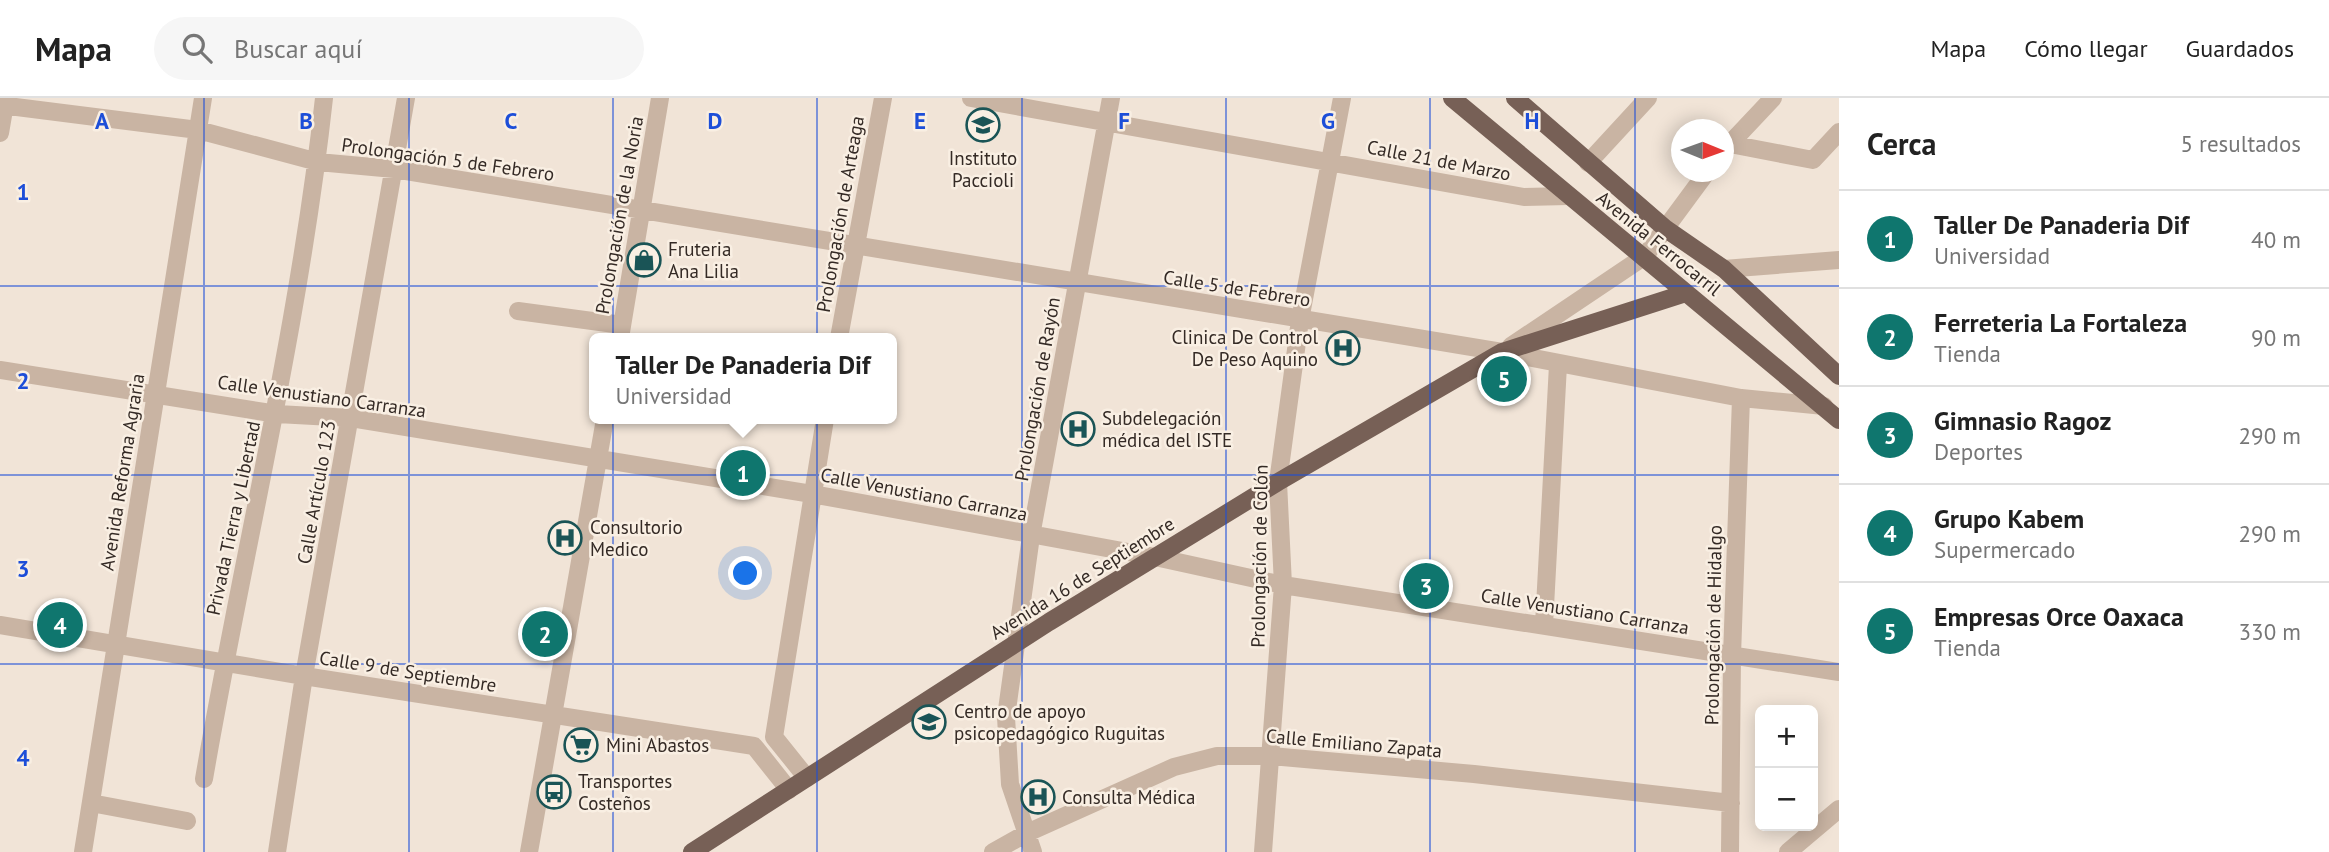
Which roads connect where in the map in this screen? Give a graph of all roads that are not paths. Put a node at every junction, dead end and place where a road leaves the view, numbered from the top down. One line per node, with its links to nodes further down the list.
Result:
1 (202, 98): 15 (street, Avenida Reforma Agraria)
2 (324, 98): 21 (street, Privada Tierra y Libertad)
3 (407, 98): 23 (street, Calle Artículo 123)
4 (660, 98): 26 (street, Prolongación de la Noria)
5 (883, 98): 28 (street, Prolongación de Arteaga)
6 (971, 98): 14 (street, Calle 21 de Marzo)
7 (1111, 98): 14 (street, Prolongación de Rayón)
8 (1342, 98): 20 (street, Prolongación de Colón)
9 (1452, 98): 25 (main road, Avenida Ferrocarril)
10 (1515, 98): 22 (main road, Avenida Ferrocarril)
11 (1648, 98): 22 (street)
12 (1773, 98): 18 (street)
13 (4, 103): 15 (street, Prolongación 5 de Febrero); 17 (street)
14 (1107, 124): 20 (street, Calle 21 de Marzo); 32 (street, Prolongación de Rayón)
15 (198, 130): 21 (street, Prolongación 5 de Febrero); 42 (street, Avenida Reforma Agraria)
16 (1839, 132): 19 (street)
17 (0, 133)
18 (1734, 140)
19 (1734, 149)
20 (1329, 160): 25 (street, Calle 21 de Marzo); 35 (street, Prolongación de Colón)
21 (318, 162): 23 (street, Prolongación 5 de Febrero); 45 (street, Privada Tierra y Libertad)
22 (1588, 163): 27 (main road, Avenida Ferrocarril)
23 (394, 169): 26 (street, Prolongación 5 de Febrero); 46 (street, Calle Artículo 123)
24 (1700, 182): 27 (street, Avenida 16 de Septiembre)
25 (1568, 196): 29 (main road, Avenida Ferrocarril)
26 (642, 209): 28 (street, Calle 5 de Febrero); 36 (street, Prolongación de la Noria)
27 (1666, 229): 29 (street, Avenida 16 de Septiembre); 31 (main road, Avenida Ferrocarril)
28 (855, 244): 32 (street, Calle 5 de Febrero); 37 (street, Prolongación de Arteaga)
29 (1645, 256): 33 (main road, Avenida Ferrocarril); 38 (street, Avenida 16 de Septiembre)
30 (1839, 260): 31 (street)
31 (1724, 269): 41 (main road, Avenida Ferrocarril)
32 (1078, 282): 35 (street, Calle 5 de Febrero); 53 (street, Prolongación de Rayón)
33 (1686, 293): 38 (main road, Avenida 16 de Septiembre); 44 (main road, Avenida Ferrocarril)
34 (518, 312): 36 (street)
35 (1300, 320): 38 (street, Calle 5 de Febrero); 51 (street, Prolongación de Colón)
36 (621, 332)
37 (840, 333)
38 (1502, 352): 39 (street, Calle 5 de Febrero); 51 (main road, Avenida 16 de Septiembre)
39 (1558, 365): 43 (street, Calle 5 de Febrero); 57 (street)
40 (0, 370): 42 (street, Calle Venustiano Carranza)
41 (1839, 376)
42 (155, 393): 45 (street, Calle Venustiano Carranza); 59 (street, Avenida Reforma Agraria)
43 (1741, 398): 44 (street, Calle 5 de Febrero); 60 (street, Prolongación de Hidalgo)
44 (1825, 407): 47 (main road, Avenida Ferrocarril)
45 (277, 414): 46 (street, Calle Venustiano Carranza); 61 (street, Privada Tierra y Libertad)
46 (351, 418): 50 (street, Calle Venustiano Carranza); 63 (street, Calle Artículo 123)
47 (1839, 420)
48 (604, 424): 50 (street)
49 (824, 424): 52 (street)
50 (597, 461): 52 (street, Calle Venustiano Carranza); 64 (street)
51 (1278, 482): 54 (main road, Avenida 16 de Septiembre); 55 (street, Prolongación de Colón)
52 (813, 494): 53 (street, Calle Venustiano Carranza); 66 (street)
53 (1031, 536): 54 (street, Calle Venustiano Carranza); 58 (street, Prolongación de Rayón)
54 (1155, 557): 55 (street, Calle Venustiano Carranza); 58 (main road, Avenida 16 de Septiembre)
55 (1283, 585): 57 (street, Calle Venustiano Carranza); 65 (street, Prolongación de Colón)
56 (0, 625): 59 (street, Calle 9 de Septiembre)
57 (1544, 625): 60 (street, Calle Venustiano Carranza)
58 (1015, 644): 66 (main road, Avenida 16 de Septiembre); 73 (street, Prolongación de Rayón)
59 (116, 645): 61 (street, Calle 9 de Septiembre); 69 (street, Avenida Reforma Agraria)
60 (1732, 656): 62 (street, Calle Venustiano Carranza); 70 (street, Prolongación de Hidalgo)
61 (224, 663): 63 (street, Calle 9 de Septiembre); 67 (street, Privada Tierra y Libertad)
62 (1839, 672)
63 (304, 676): 64 (street, Calle 9 de Septiembre); 75 (street, Calle Artículo 123)
64 (554, 716): 68 (street, Calle 9 de Septiembre); 76 (street)
65 (1271, 756): 70 (street, Calle Emiliano Zapata); 73 (street, Calle Emiliano Zapata); 80 (street, Prolongación de Colón)
66 (807, 778): 68 (main road, Avenida 16 de Septiembre)
67 (204, 779)
68 (789, 790): 77 (main road, Avenida 16 de Septiembre)
69 (91, 803): 72 (street); 74 (street, Avenida Reforma Agraria)
70 (1731, 803): 81 (street, Prolongación de Hidalgo)
71 (1839, 810): 82 (street)
72 (187, 821)
73 (1027, 833): 78 (street, Calle Emiliano Zapata); 79 (street, Prolongación de Rayón)
74 (83, 852)
75 (277, 852)
76 (529, 852)
77 (692, 852)
78 (993, 852)
79 (1033, 852)
80 (1263, 852)
81 (1730, 852)
82 (1788, 852)

